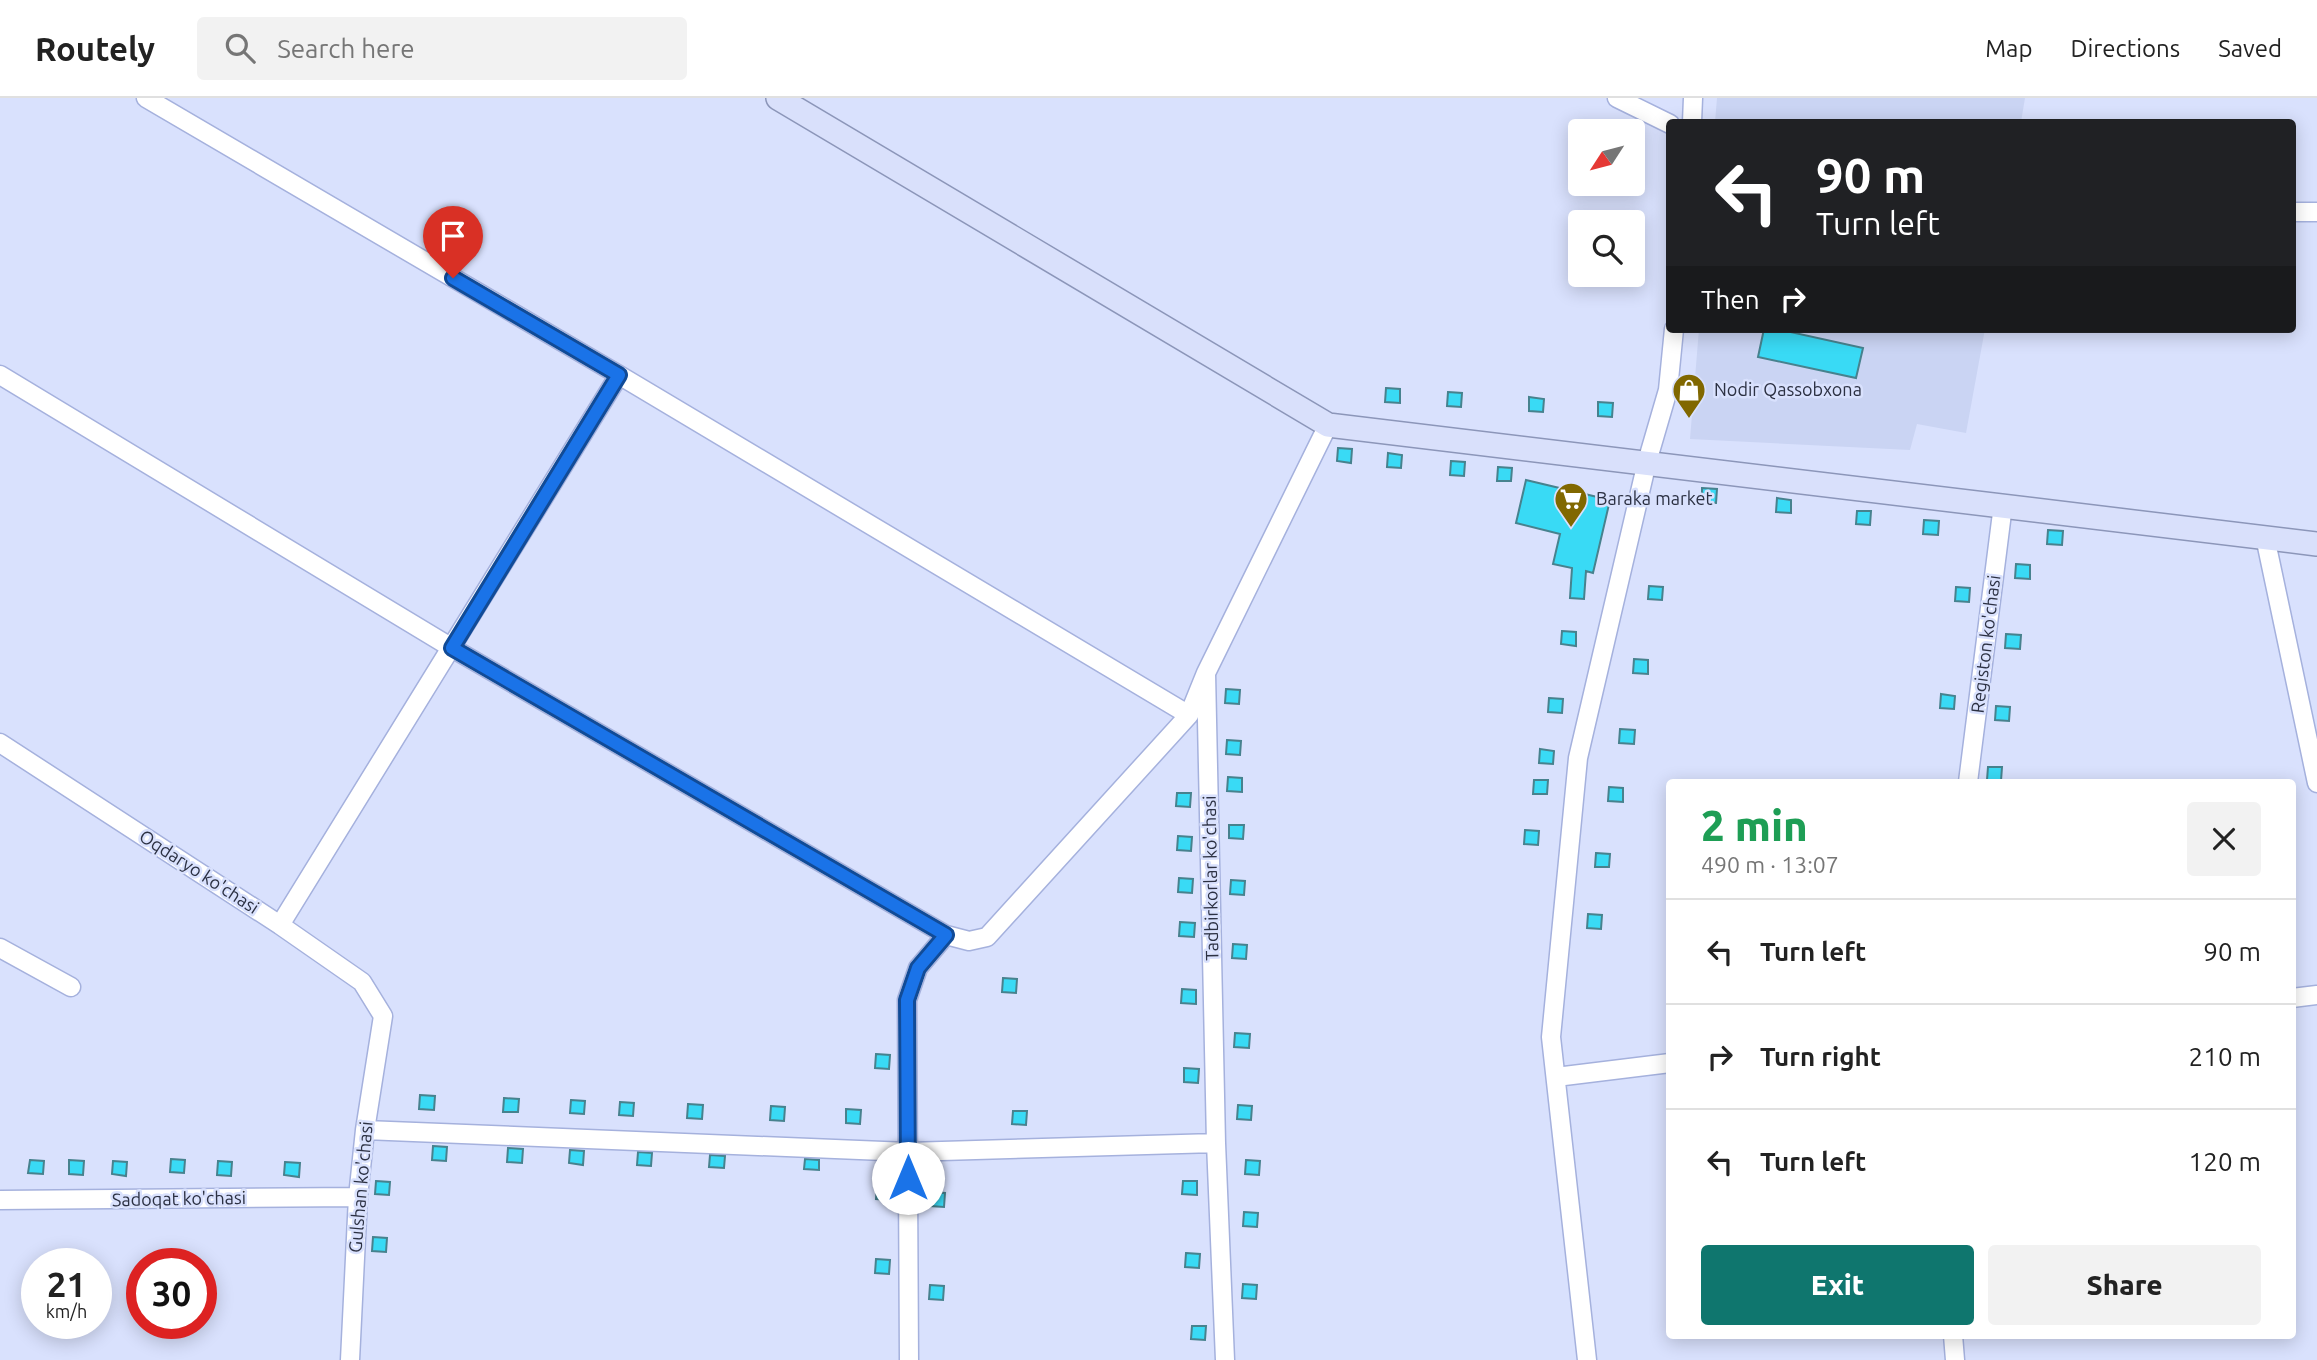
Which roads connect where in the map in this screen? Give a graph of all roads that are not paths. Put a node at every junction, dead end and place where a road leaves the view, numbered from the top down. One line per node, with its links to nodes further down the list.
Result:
1 (146, 98): 11 (street)
2 (778, 98): 12 (main road)
3 (1618, 98): 6 (street)
4 (1693, 98): 5 (street)
5 (1692, 119)
6 (1666, 122)
7 (2296, 212): 8 (street)
8 (2317, 212)
9 (1674, 333): 13 (street)
10 (0, 375): 17 (street)
11 (619, 375): 17 (street); 19 (street)
12 (1328, 425): 13 (main road); 18 (street, Tadbirkorlar ko'chasi)
13 (1647, 462): 14 (main road); 31 (street)
14 (2003, 505): 15 (main road); 21 (street, Registon ko'chasi)
15 (2265, 537): 16 (main road); 22 (street)
16 (2317, 544)
17 (452, 648): 23 (street); 24 (street)
18 (1206, 673): 19 (street); 33 (street, Tadbirkorlar ko'chasi)
19 (1189, 715): 24 (street)
20 (0, 743): 23 (street, Oqdaryo ko'chasi)
21 (1968, 779)
22 (2317, 783)
23 (280, 925): 29 (street, Oqdaryo ko'chasi)
24 (946, 935): 34 (street)
25 (0, 948): 26 (street)
26 (71, 987)
27 (2317, 995): 28 (street)
28 (2296, 998)
29 (383, 1016): 32 (street, Gulshan ko'chasi)
30 (1666, 1063): 31 (street)
31 (1556, 1077): 41 (street)
32 (365, 1130): 34 (street); 35 (street, Gulshan ko'chasi)
33 (1216, 1143): 34 (street); 40 (street, Tadbirkorlar ko'chasi)
34 (908, 1152): 39 (street)
35 (358, 1197): 36 (street, Sadoqat ko'chasi); 38 (street, Gulshan ko'chasi)
36 (0, 1200)
37 (1954, 1339): 42 (street)
38 (350, 1360)
39 (909, 1360)
40 (1225, 1360)
41 (1587, 1360)
42 (1955, 1360)

